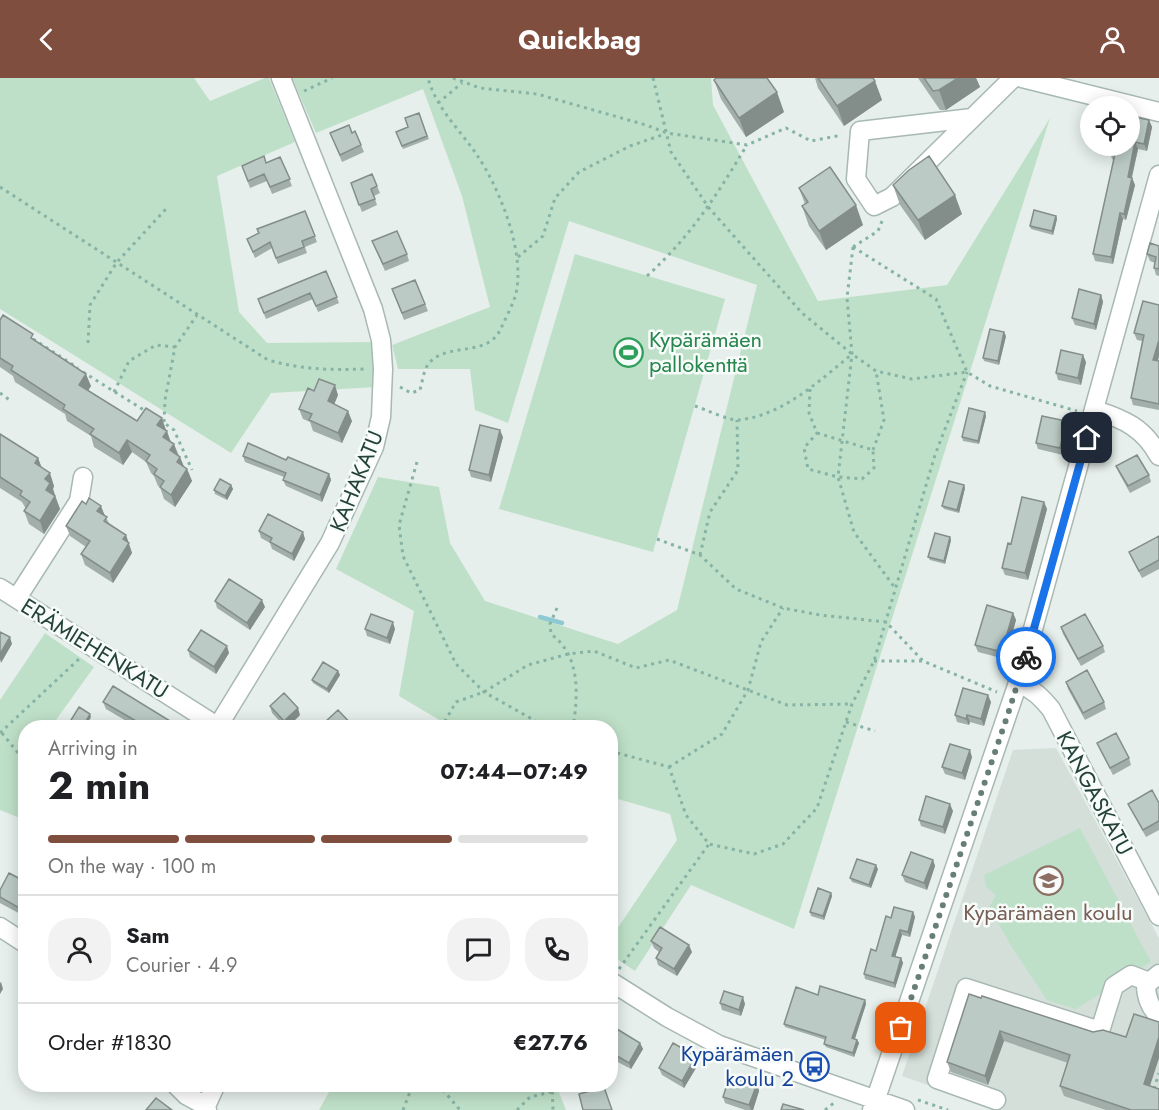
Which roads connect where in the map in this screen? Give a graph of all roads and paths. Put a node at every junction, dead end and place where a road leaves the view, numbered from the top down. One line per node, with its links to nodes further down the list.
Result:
1 (280, 78): 9 (street, KAHAKATU)
2 (332, 78): 9 (path)
3 (428, 78): 10 (path)
4 (453, 78): 8 (path)
5 (653, 78): 14 (path)
6 (1013, 78): 12 (street)
7 (1022, 78): 11 (street)
8 (462, 82): 10 (path); 14 (path)
9 (289, 99): 30 (street, KAHAKATU)
10 (438, 103): 22 (path)
11 (1159, 111)
12 (972, 118): 13 (street); 18 (street)
13 (860, 132): 15 (path); 18 (street)
14 (667, 133): 15 (path); 19 (path); 22 (path)
15 (747, 145): 19 (path)
16 (1159, 175): 39 (street)
17 (0, 188): 23 (path)
18 (892, 197): 21 (path)
19 (709, 208): 24 (path); 29 (path)
20 (166, 209): 23 (path)
21 (853, 247): 29 (path); 32 (path)
22 (518, 256): 36 (path)
23 (117, 262): 25 (path); 27 (path)
24 (647, 276)
25 (197, 315): 28 (path); 30 (path)
26 (25, 334): 34 (path)
27 (88, 343)
28 (175, 347): 34 (path); 41 (path)
29 (852, 354): 31 (path); 33 (path); 43 (path)
30 (383, 369): 67 (street, KAHAKATU)
31 (876, 371): 32 (path); 44 (path)
32 (967, 372): 39 (path); 53 (path)
33 (810, 389): 40 (path); 42 (path)
34 (114, 392): 41 (path)
35 (0, 393): 37 (path)
36 (411, 393)
37 (11, 401)
38 (694, 406): 40 (path)
39 (1094, 413): 45 (street); 63 (street)
40 (737, 420): 51 (path)
41 (164, 422): 47 (path)
42 (817, 434): 43 (path); 49 (path)
43 (842, 441): 44 (path); 49 (path)
44 (873, 450): 49 (path)
45 (1159, 456)
46 (417, 462): 64 (path)
47 (192, 470)
48 (83, 477): 54 (street)
49 (838, 477): 53 (path)
50 (657, 539): 51 (path)
51 (700, 555): 56 (path)
52 (0, 588): 54 (street, ERÄMIEHENKATU)
53 (896, 588): 57 (path)
54 (17, 598): 58 (street, ERÄMIEHENKATU)
55 (557, 608): 59 (path)
56 (783, 608): 57 (path); 62 (path)
57 (886, 622): 60 (path); 61 (path)
58 (93, 647): 66 (street, ERÄMIEHENKATU); 73 (path)
59 (568, 654): 62 (path); 64 (path); 70 (path)
60 (874, 661): 61 (path); 65 (path)
61 (924, 662): 63 (path)
62 (748, 690): 65 (path); 76 (path)
63 (1015, 691): 78 (street, KANGASKATU); 93 (street)
64 (484, 692): 68 (path); 69 (path)
65 (852, 704): 71 (path)
66 (208, 720)
67 (223, 720)
68 (446, 720)
69 (534, 720)
70 (574, 720)
71 (846, 722): 72 (path); 77 (path)
72 (875, 731)
73 (1, 733): 74 (path)
74 (18, 753)
75 (618, 753): 76 (path)
76 (669, 767): 77 (path)
77 (709, 844): 81 (path)
78 (1159, 916)
79 (0, 927): 80 (street)
80 (18, 939)
81 (618, 971)
82 (618, 977): 93 (street)
83 (1154, 978): 84 (street); 92 (street)
84 (1159, 1016)
85 (1159, 1073): 91 (path)
86 (183, 1092): 94 (street)
87 (213, 1092): 94 (street)
88 (410, 1092): 95 (path)
89 (445, 1092): 96 (path)
90 (551, 1092): 97 (path); 98 (path)
91 (1159, 1093)
92 (996, 1100)
93 (874, 1105): 99 (street)
94 (206, 1108)
95 (403, 1110)
96 (460, 1110)
97 (517, 1110)
98 (553, 1110)
99 (905, 1110)

